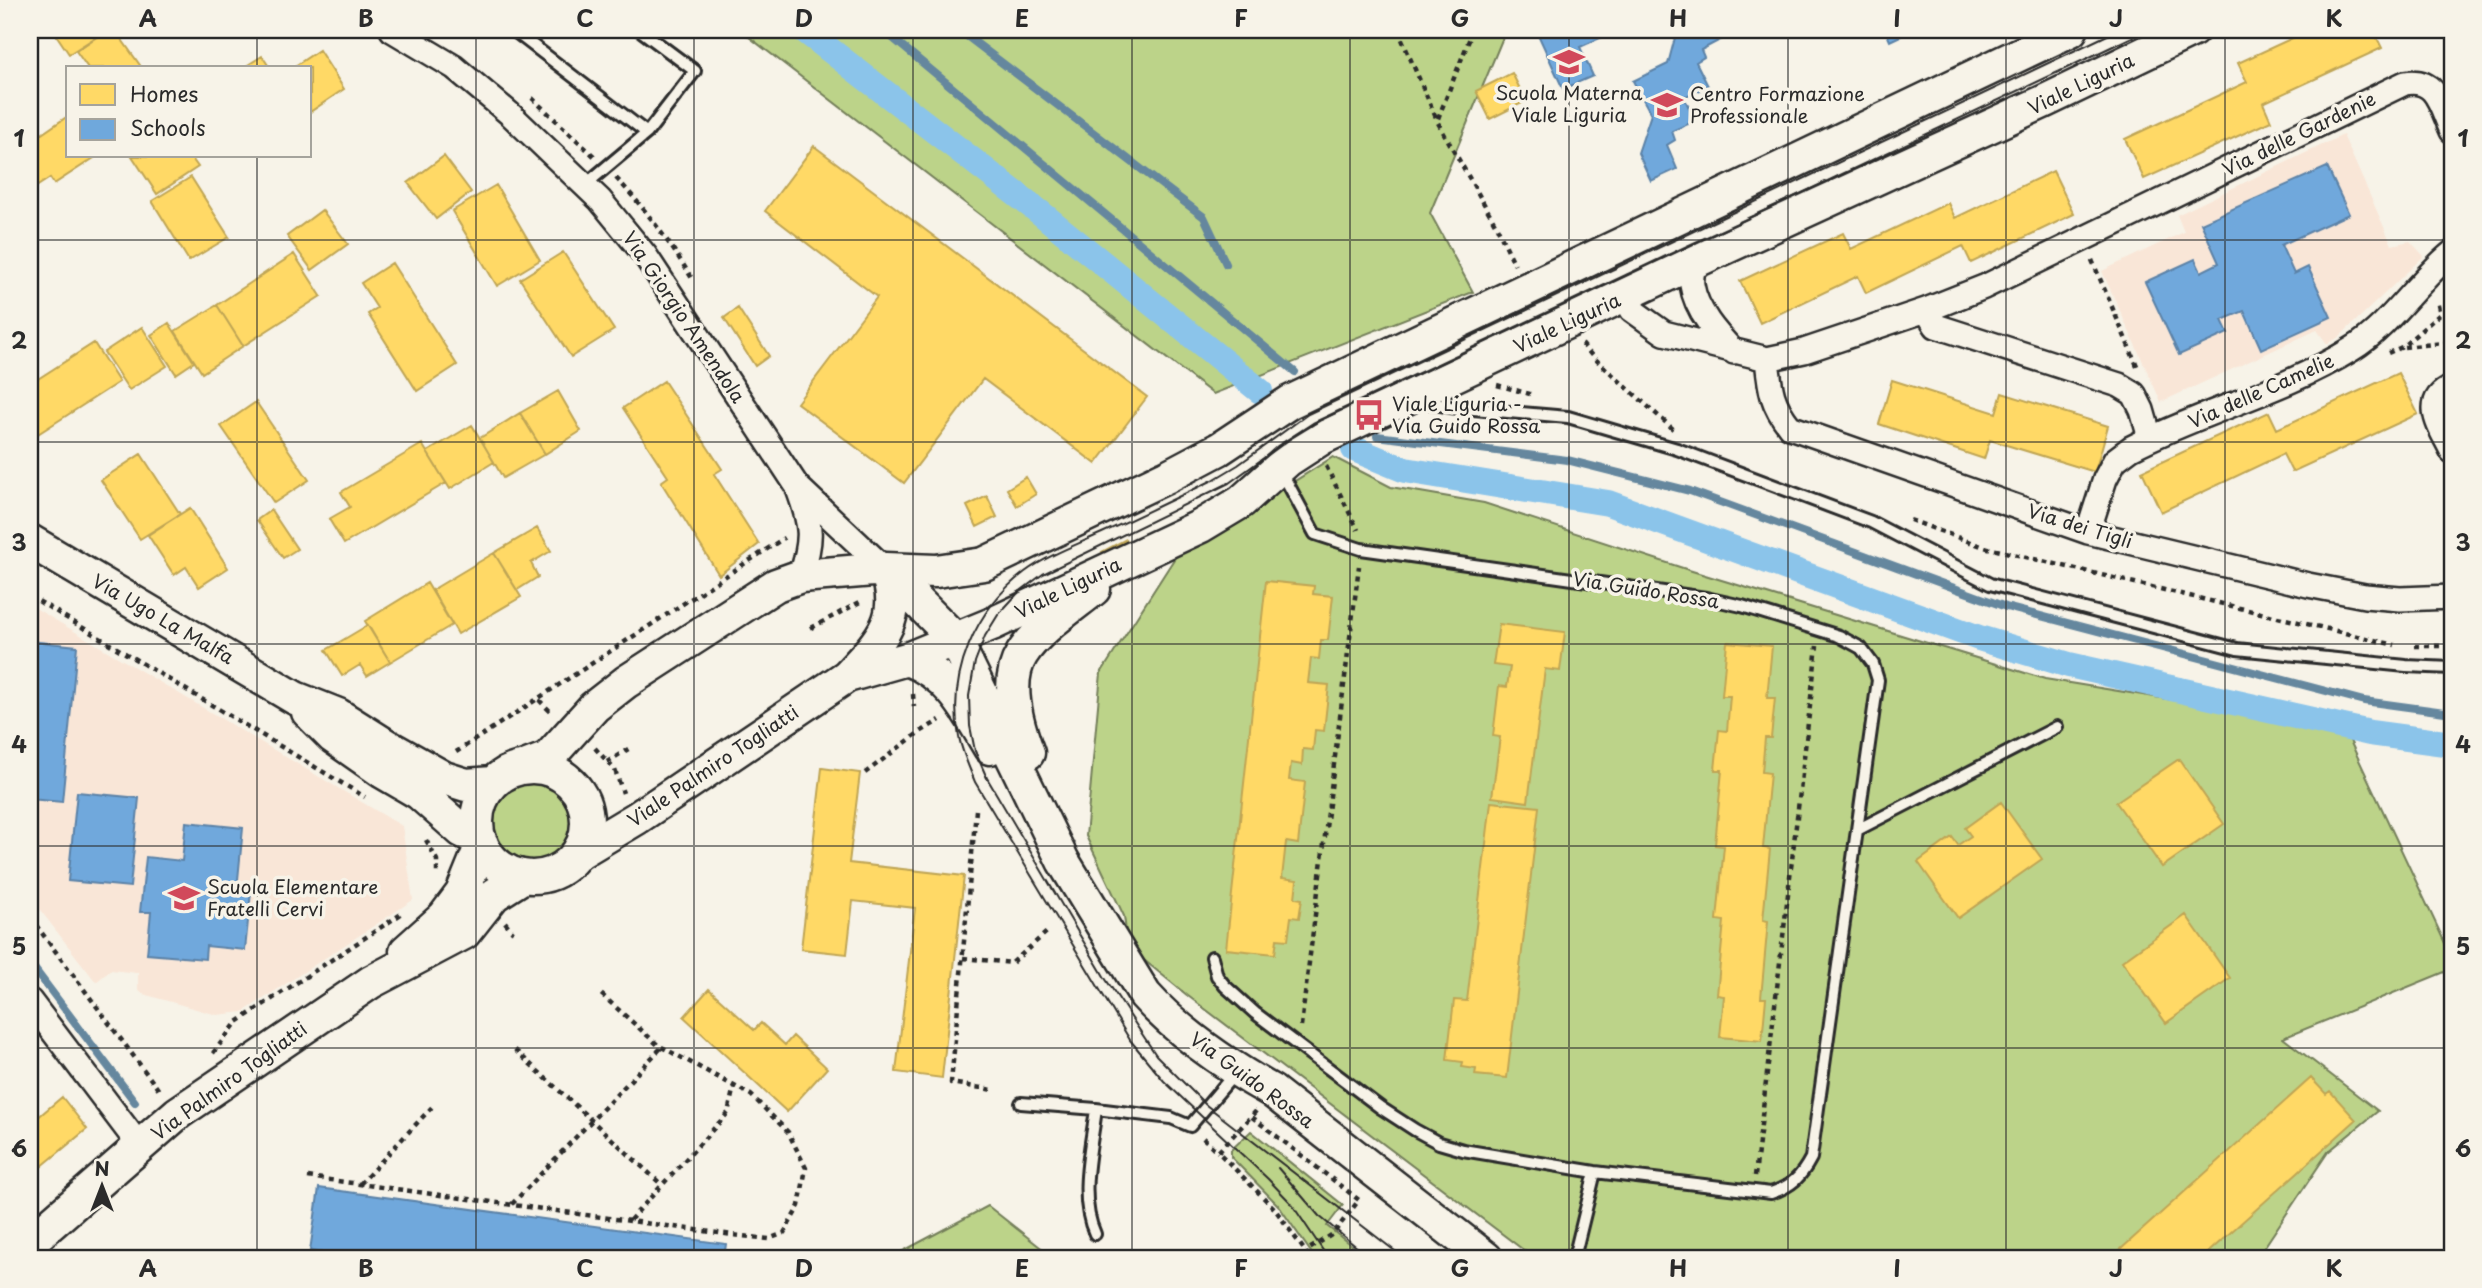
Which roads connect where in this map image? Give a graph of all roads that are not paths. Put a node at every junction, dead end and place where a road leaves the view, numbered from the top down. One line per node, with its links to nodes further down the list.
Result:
1 (392, 30): 8 (street, Via Giorgio Amendola)
2 (513, 30): 7 (lane)
3 (640, 30): 7 (lane)
4 (2071, 30): 24 (main road)
5 (2193, 30): 10 (main road, Viale Liguria)
6 (2452, 131): 12 (street, Via delle Gardenie)
7 (647, 133): 8 (lane)
8 (585, 185): 20 (street, Via Giorgio Amendola)
9 (2452, 253): 17 (street, Via delle Camelie)
10 (1694, 262): 11 (main road, Viale Liguria); 13 (street)
11 (1625, 296): 13 (street); 16 (main road, Viale Liguria)
12 (1926, 310): 14 (street); 17 (street)
13 (1734, 352): 14 (street)
14 (1767, 359): 21 (street, Via dei Tigli)
15 (2452, 387): 18 (street)
16 (1415, 394): 19 (main road, Viale Liguria); 29 (lane)
17 (2150, 438): 21 (street, Via delle Camelie)
18 (2452, 451)
19 (1279, 467): 23 (main road, Viale Liguria); 35 (lane, Via Guido Rossa)
20 (797, 486): 24 (street, Via Giorgio Amendola); 25 (street, Via Giorgio Amendola)
21 (2088, 532): 26 (street, Via dei Tigli)
22 (30, 541): 31 (main road, Via Ugo La Malfa)
23 (1136, 555): 27 (main road, Viale Liguria); 38 (main road, Via Guido Rossa)
24 (885, 569): 25 (main road); 27 (main road); 30 (main road, Viale Palmiro Togliatti)
25 (801, 576): 33 (main road)
26 (2452, 597)
27 (955, 639): 28 (main road, Viale Liguria); 38 (main road, Via Guido Rossa)
28 (907, 659): 30 (main road, Viale Palmiro Togliatti); 38 (main road, Via Guido Rossa)
29 (2452, 668)
30 (847, 676): 37 (main road, Viale Palmiro Togliatti)
31 (295, 698): 34 (main road, Via Ugo La Malfa); 36 (main road, Via Ugo La Malfa)
32 (2057, 727): 35 (lane)
33 (522, 768): 34 (main road); 37 (main road)
34 (493, 783): 36 (main road)
35 (1857, 830): 47 (lane, Via Guido Rossa)
36 (481, 842): 39 (main road); 41 (main road, Via Palmiro Togliatti)
37 (577, 854): 39 (main road, Viale Palmiro Togliatti)
38 (1063, 861): 43 (main road, Via Guido Rossa)
39 (524, 876): 41 (main road, Via Palmiro Togliatti)
40 (1212, 957): 47 (lane, Via Guido Rossa)
41 (371, 982): 46 (main road, Via Palmiro Togliatti)
42 (30, 1001): 46 (street)
43 (1237, 1071): 45 (lane); 50 (main road, Via Guido Rossa)
44 (1021, 1102): 45 (lane)
45 (1096, 1109): 48 (lane)
46 (139, 1145): 49 (main road, Via Palmiro Togliatti)
47 (1595, 1172): 51 (lane)
48 (1095, 1234)
49 (30, 1242)
50 (1486, 1258)
51 (1574, 1258)

